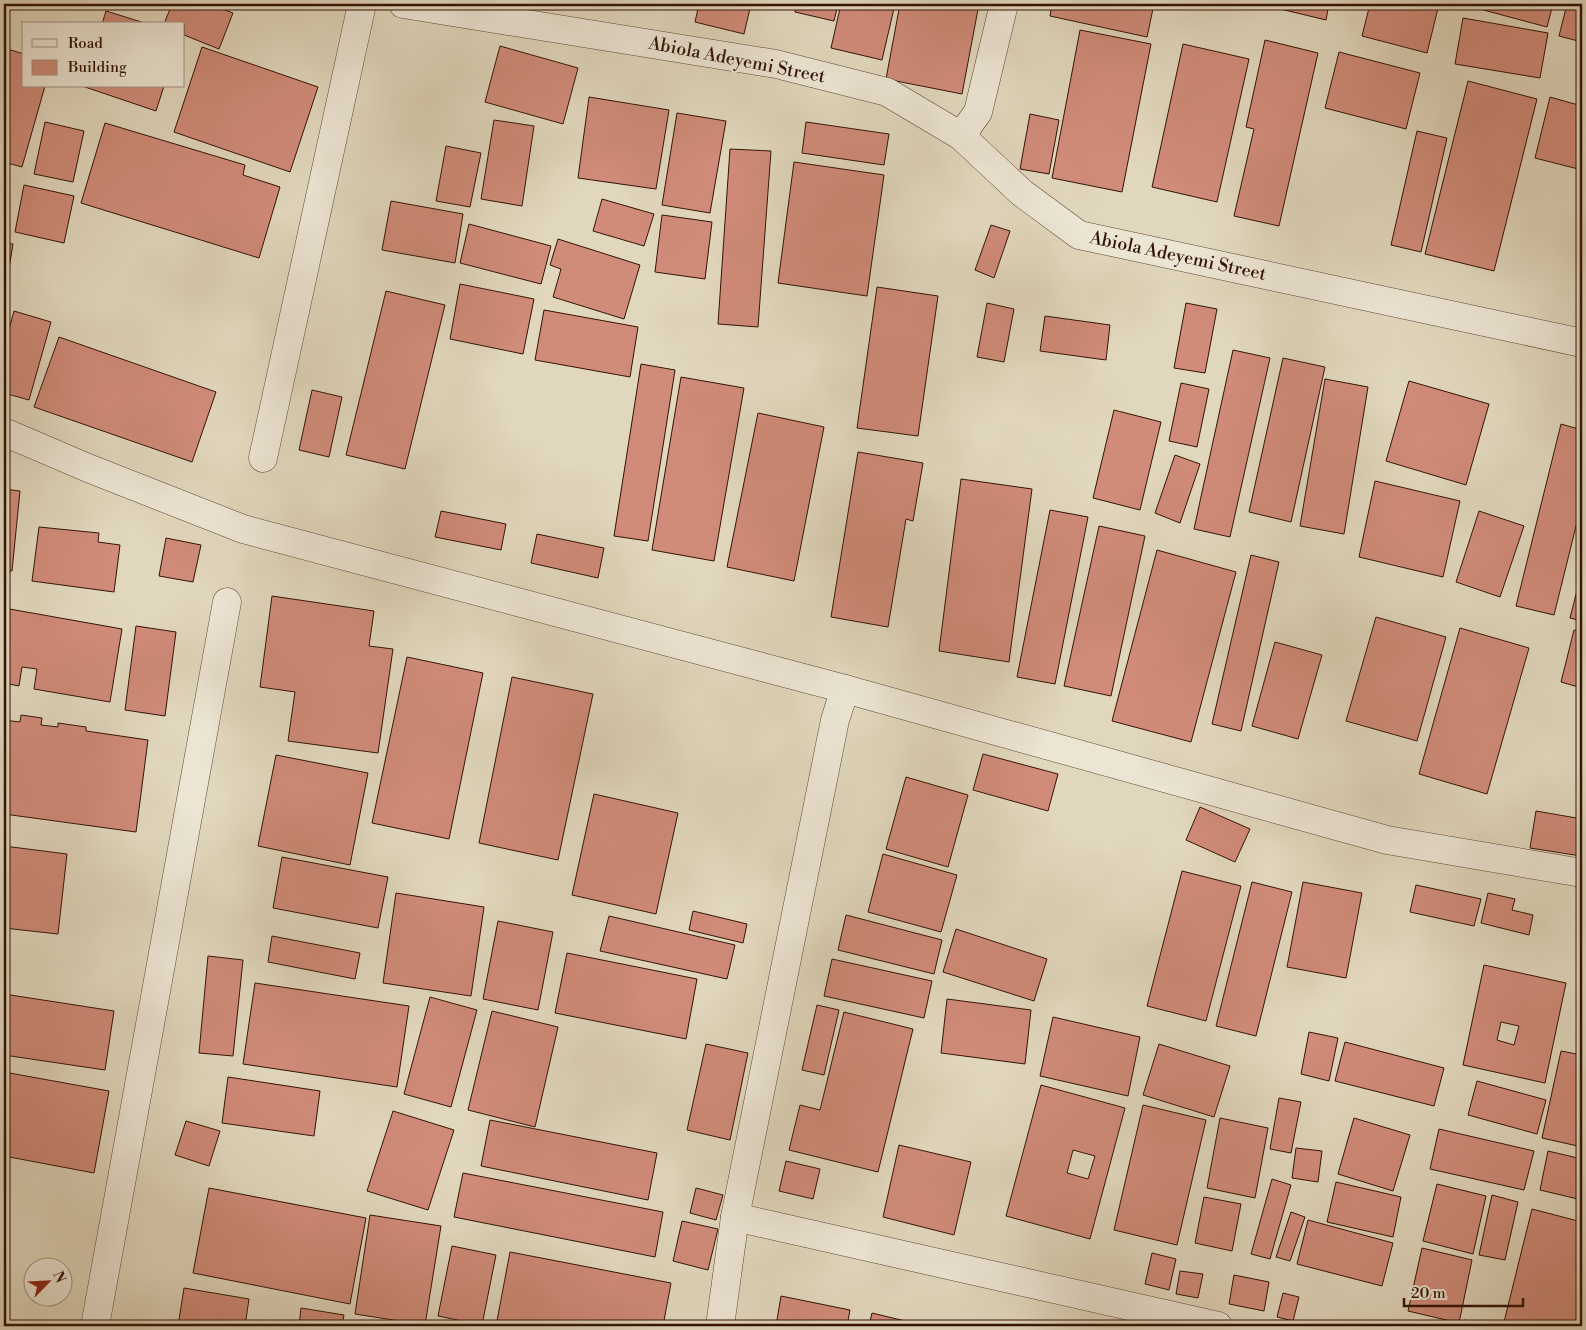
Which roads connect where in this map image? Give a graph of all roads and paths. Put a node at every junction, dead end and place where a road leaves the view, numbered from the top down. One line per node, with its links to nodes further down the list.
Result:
1 (362, 4): 7 (street)
2 (402, 4): 4 (street, Abiola Adeyemi Street)
3 (1004, 4): 4 (street)
4 (961, 136): 5 (street, Abiola Adeyemi Street)
5 (1582, 343)
6 (4, 432): 9 (street)
7 (264, 458)
8 (227, 602): 12 (street)
9 (846, 689): 10 (street); 11 (street)
10 (1582, 873)
11 (736, 1217): 13 (street); 14 (street)
12 (95, 1326)
13 (720, 1326)
14 (1218, 1326)

